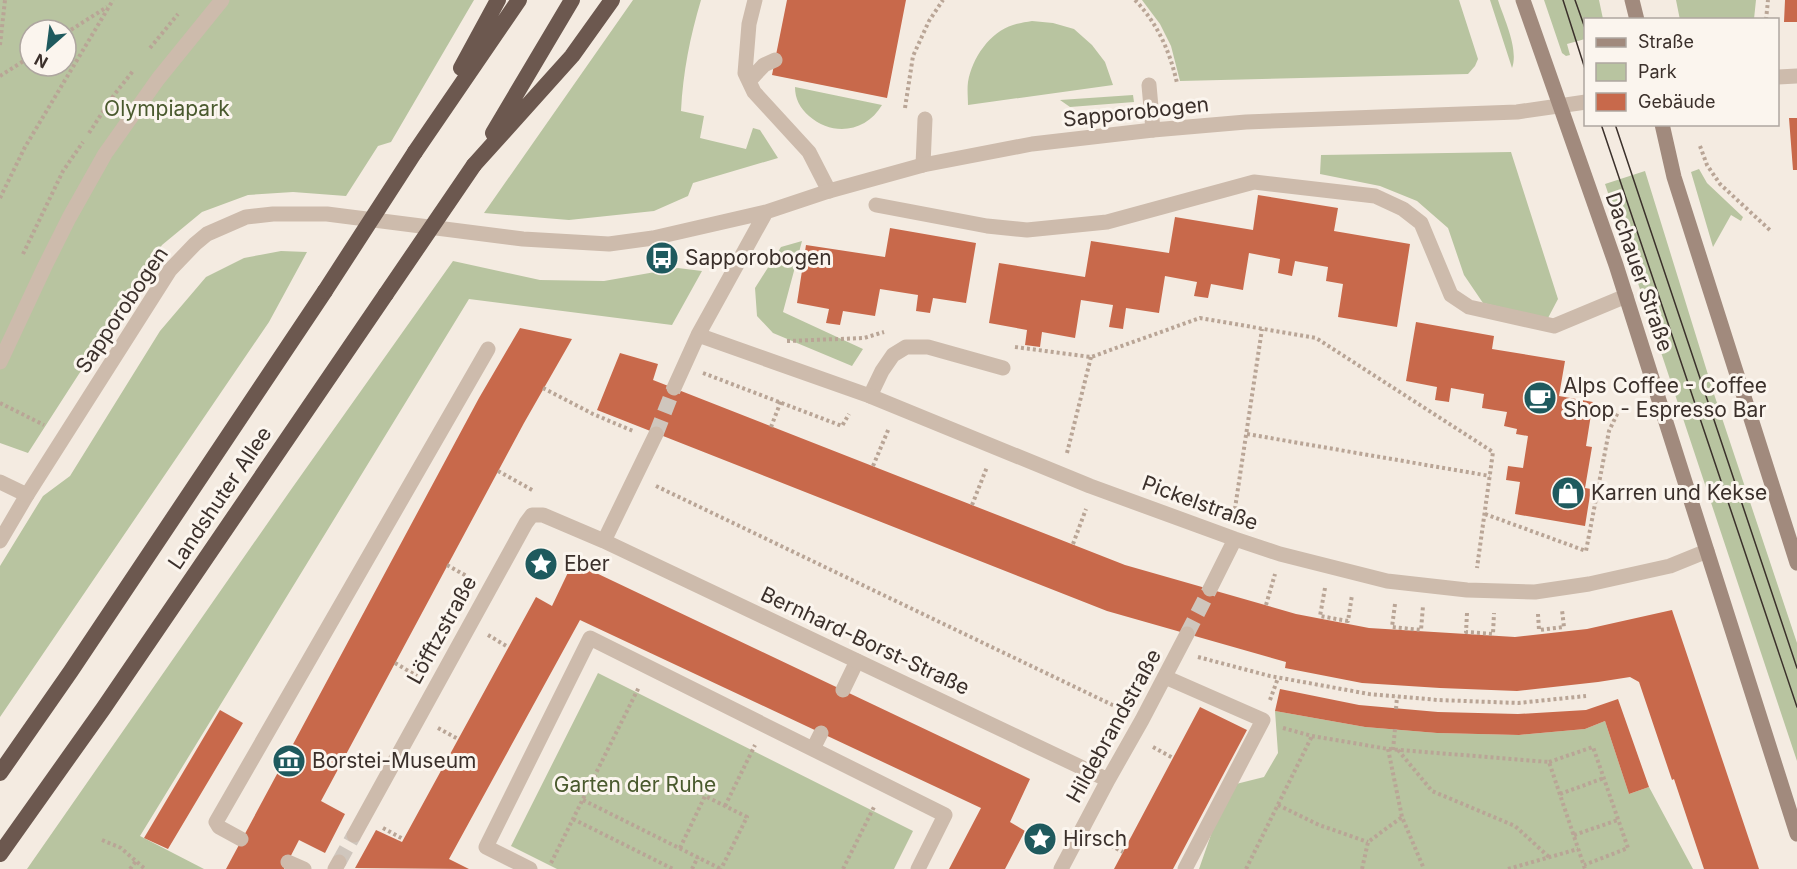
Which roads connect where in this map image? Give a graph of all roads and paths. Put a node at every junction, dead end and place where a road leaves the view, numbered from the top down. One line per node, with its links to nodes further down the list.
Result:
1 (5, 0): 18 (path)
2 (113, 0): 14 (path)
3 (222, 0): 50 (street)
4 (498, 0): 34 (highway)
5 (519, 0): 34 (highway)
6 (572, 0): 35 (highway)
7 (612, 0): 35 (highway)
8 (756, 0): 24 (street)
9 (943, 0): 29 (path)
10 (1135, 0): 25 (path)
11 (1524, 0): 28 (main road, Dachauer Straße)
12 (1632, 0): 15 (main road)
13 (1768, 0): 16 (path)
14 (108, 6): 17 (path); 38 (path)
15 (1636, 18)
16 (1766, 18)
17 (78, 25)
18 (0, 45)
19 (775, 60): 24 (street)
20 (18, 65): 21 (path)
21 (0, 76)
22 (1797, 76): 23 (street)
23 (1779, 77)
24 (749, 81): 37 (street)
25 (1177, 83)
26 (1149, 85): 32 (street)
27 (1584, 102): 28 (street, Sapporobogen)
28 (1560, 106): 32 (street, Sapporobogen); 42 (main road, Dachauer Straße)
29 (903, 118)
30 (926, 119): 36 (street)
31 (1662, 126): 83 (main road)
32 (1153, 130): 36 (street, Sapporobogen)
33 (1700, 146): 41 (path)
34 (415, 152): 113 (highway, Landshuter Allee, bridge)
35 (474, 165): 132 (highway, Landshuter Allee, bridge)
36 (923, 165): 37 (street, Sapporobogen)
37 (829, 191): 40 (street, Sapporobogen)
38 (0, 198)
39 (876, 205): 42 (street)
40 (766, 212): 45 (street); 65 (street, Sapporobogen)
41 (1772, 232)
42 (1626, 296): 81 (main road, Dachauer Straße)
43 (894, 329): 46 (path)
44 (1262, 329): 49 (path); 64 (path); 70 (path)
45 (698, 335): 51 (street); 55 (street, Pickelstraße)
46 (777, 342)
47 (1007, 346): 49 (path)
48 (488, 349): 127 (street)
49 (1091, 357): 69 (path)
50 (0, 362)
51 (684, 366): 54 (street); 56 (path)
52 (1003, 368): 55 (street)
53 (543, 388): 66 (path)
54 (674, 388)
55 (870, 396): 58 (street, Pickelstraße)
56 (781, 402): 60 (path); 61 (path)
57 (0, 403): 65 (path)
58 (897, 407): 62 (path); 67 (street, Pickelstraße)
59 (1618, 412): 76 (path)
60 (858, 417)
61 (771, 427)
62 (888, 429): 63 (path); 68 (path)
63 (899, 434)
64 (1246, 434): 70 (path); 77 (path)
65 (64, 435): 73 (street, Sapporobogen)
66 (655, 437): 71 (street)
67 (995, 448): 69 (street, Pickelstraße); 74 (path)
68 (873, 466)
69 (1062, 474): 77 (street, Pickelstraße)
70 (1490, 476): 76 (path)
71 (636, 477): 78 (street); 104 (path)
72 (0, 482): 73 (street)
73 (27, 495): 79 (street, Sapporobogen)
74 (972, 505)
75 (1097, 513): 80 (path)
76 (1485, 514): 85 (path)
77 (1231, 537): 82 (street, Pickelstraße); 84 (street)
78 (604, 541): 97 (street, Bernhard-Borst-Straße); 125 (street, Löfftzstraße)
79 (0, 542)
80 (1072, 544)
81 (1707, 551): 85 (street, Pickelstraße); 124 (main road, Dachauer Straße)
82 (1280, 554): 85 (street, Pickelstraße); 86 (path)
83 (1797, 563)
84 (1210, 590)
85 (1475, 590)
86 (1266, 606)
87 (1320, 616): 88 (path)
88 (1347, 621)
89 (1392, 627): 91 (path)
90 (1564, 627): 92 (path)
91 (1421, 630)
92 (1539, 630)
93 (1466, 632): 95 (path)
94 (1187, 634): 96 (street, Hildebrandstraße)
95 (1493, 634)
96 (1178, 652): 99 (street, Hildebrandstraße); 102 (path)
97 (857, 661): 100 (street); 115 (street, Bernhard-Borst-Straße)
98 (649, 668): 105 (street); 118 (path); 141 (street)
99 (1165, 677): 104 (street, Hildebrandstraße); 149 (street)
100 (843, 690)
101 (1586, 696): 102 (path)
102 (1397, 697): 103 (path)
103 (1396, 709)
104 (1142, 720): 115 (street, Hildebrandstraße)
105 (765, 726): 110 (street); 120 (path)
106 (1395, 729): 111 (path)
107 (1288, 730): 109 (path)
108 (821, 733): 110 (street)
109 (1312, 736): 111 (path); 119 (path)
110 (813, 749): 116 (street)
111 (1393, 750): 112 (path); 121 (path); 134 (path)
112 (1549, 762): 114 (path); 117 (path)
113 (0, 773)
114 (1604, 778): 117 (path); 123 (path)
115 (1107, 780): 148 (street, Hildebrandstraße)
116 (885, 785): 146 (path); 147 (street)
117 (1560, 794): 126 (path)
118 (583, 800): 122 (path); 130 (path)
119 (1278, 805): 129 (path); 150 (path)
120 (725, 806): 130 (path); 145 (path)
121 (1402, 817): 129 (path); 152 (path)
122 (573, 819): 142 (path); 143 (path)
123 (1618, 820): 126 (path); 137 (path)
124 (1797, 834)
125 (354, 835)
126 (1574, 835): 131 (path)
127 (242, 839)
128 (102, 840): 135 (path)
129 (1368, 842): 151 (path)
130 (680, 848): 133 (path)
131 (1578, 849): 134 (path); 137 (path)
132 (0, 854)
133 (698, 857): 144 (path); 145 (path)
134 (1549, 857): 153 (path)
135 (136, 861): 138 (path); 139 (path)
136 (288, 862): 140 (street)
137 (1585, 867)
138 (130, 869)
139 (146, 869)
140 (304, 869)
141 (530, 869)
142 (548, 869)
143 (673, 869)
144 (692, 869)
145 (722, 869)
146 (843, 869)
147 (918, 869)
148 (1061, 869)
149 (1185, 869)
150 (1246, 869)
151 (1362, 869)
152 (1424, 869)
153 (1508, 869)

